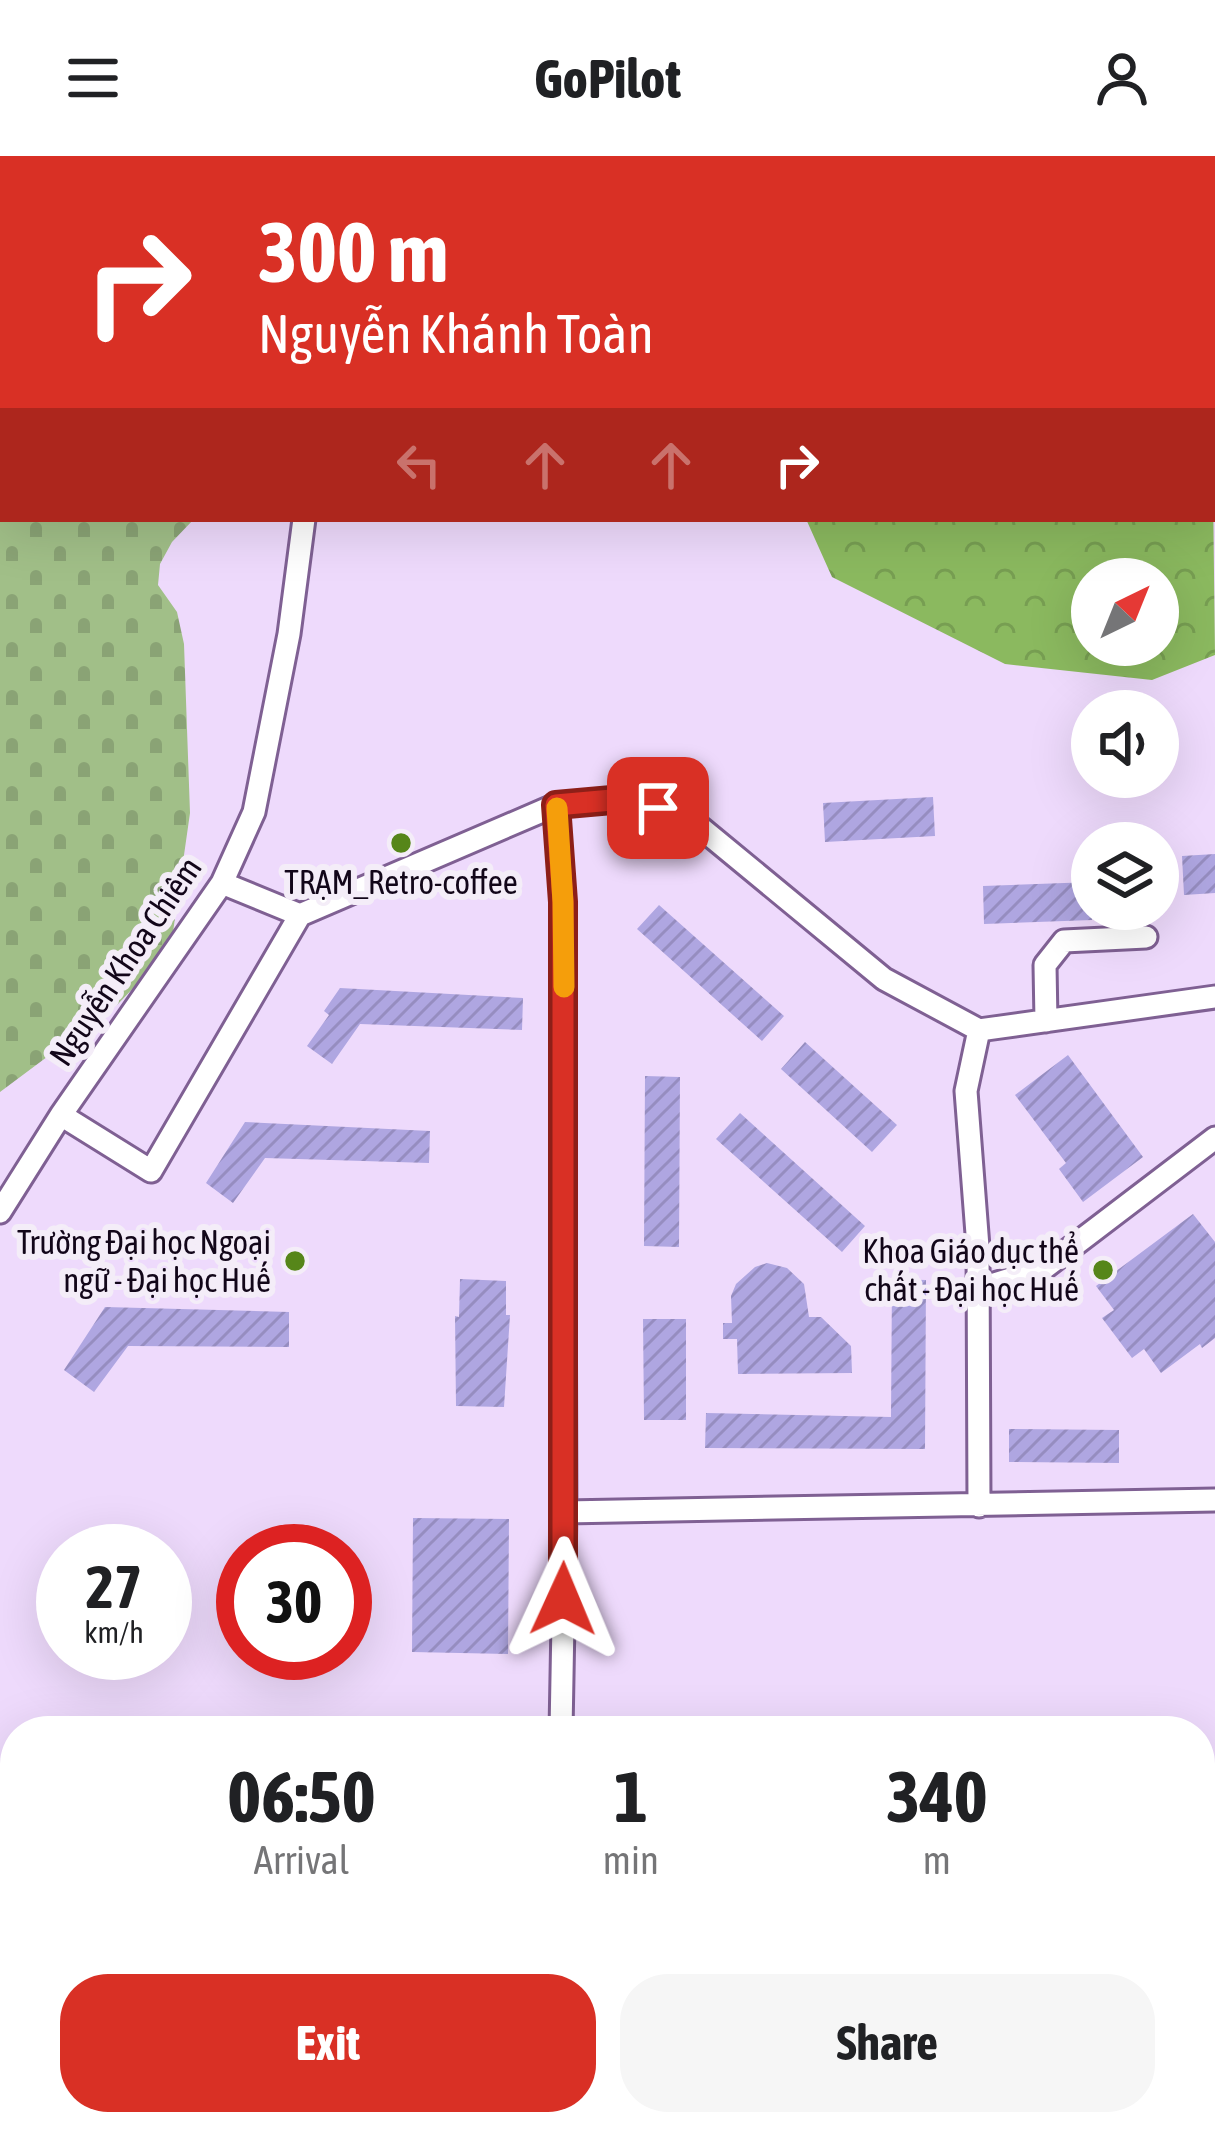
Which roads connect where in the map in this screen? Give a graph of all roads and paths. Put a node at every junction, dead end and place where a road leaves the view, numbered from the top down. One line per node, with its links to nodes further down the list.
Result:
1 (304, 522): 3 (street, Nguyễn Khoa Chiêm)
2 (556, 805): 4 (street); 8 (street); 15 (street)
3 (222, 883): 4 (street); 9 (street, Nguyễn Khoa Chiêm)
4 (300, 915): 9 (street)
5 (1146, 937): 7 (street)
6 (1215, 997): 7 (street)
7 (1046, 1021): 8 (street)
8 (979, 1030): 12 (street)
9 (61, 1115): 11 (street, Nguyễn Khoa Chiêm)
10 (1215, 1138): 12 (street)
11 (0, 1212)
12 (978, 1289): 14 (street)
13 (1212, 1497): 14 (street)
14 (979, 1506): 15 (street)
15 (565, 1511): 16 (street)
16 (561, 1716)

